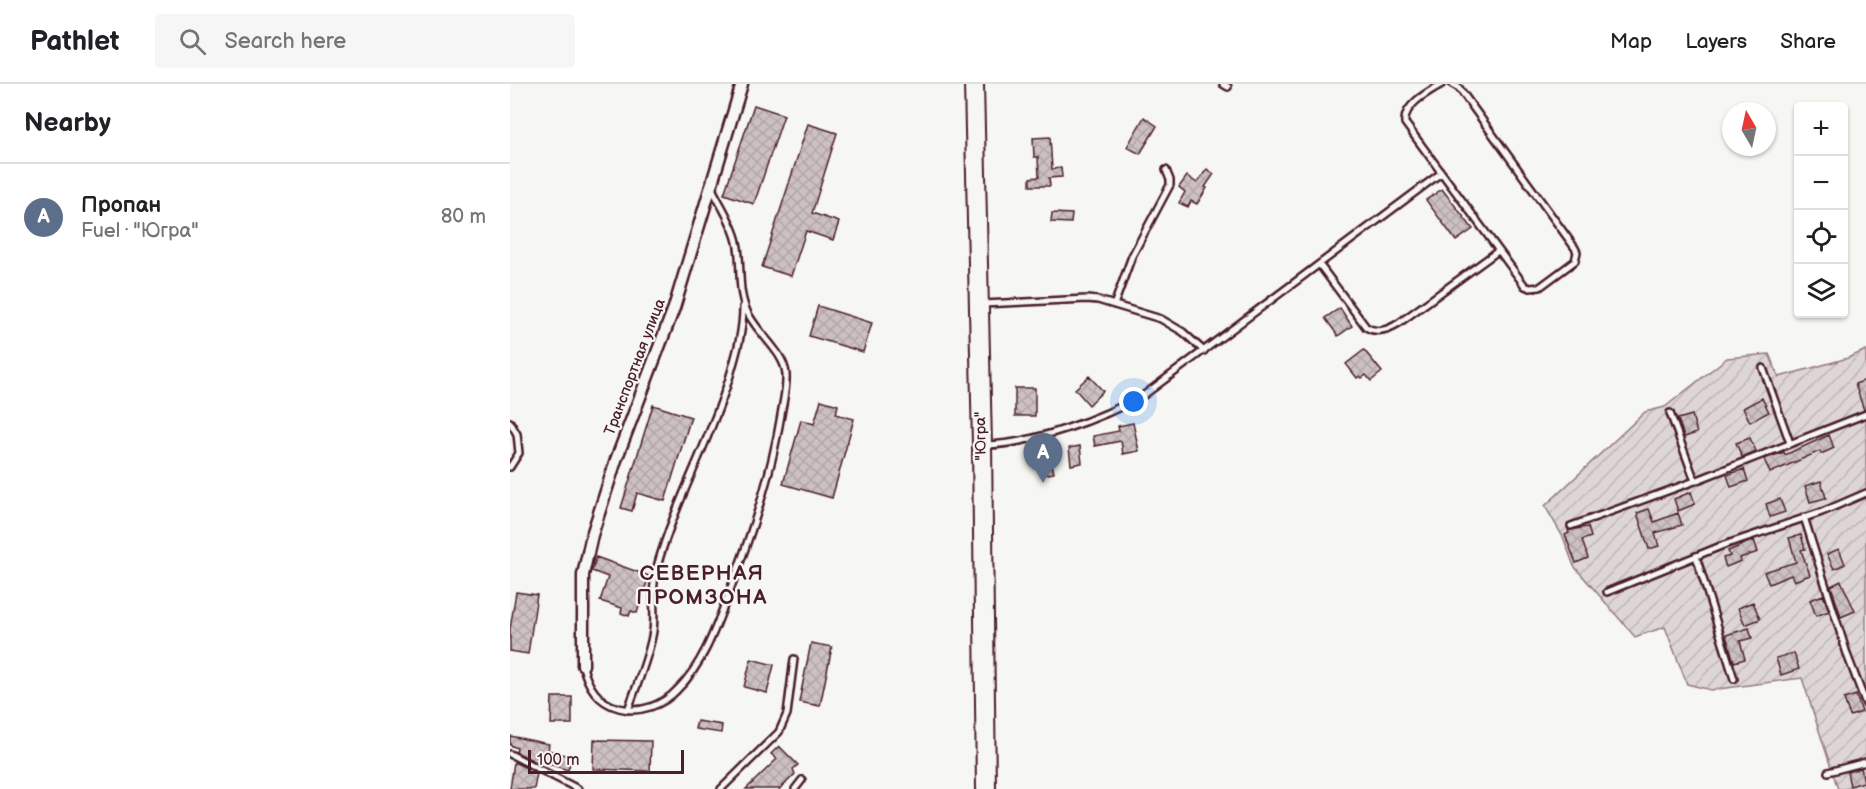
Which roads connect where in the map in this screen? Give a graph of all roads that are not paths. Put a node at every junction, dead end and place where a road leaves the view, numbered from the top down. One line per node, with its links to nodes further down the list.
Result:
1 (742, 84): 7 (street, Транспортная улица)
2 (974, 84): 11 (highway, "Югра")
3 (1442, 84): 6 (lane)
4 (1452, 84): 8 (lane)
5 (1166, 170): 12 (lane)
6 (1441, 173): 8 (lane); 9 (lane)
7 (711, 186): 10 (lane); 28 (street, Транспортная улица)
8 (1498, 251): 9 (lane)
9 (1319, 264): 13 (lane)
10 (743, 300): 31 (lane); 31 (lane)
11 (979, 304): 12 (lane); 19 (highway, "Югра")
12 (1114, 305): 13 (lane)
13 (1204, 351): 19 (lane)
14 (1763, 368): 18 (lane)
15 (1670, 413): 21 (lane)
16 (1866, 414): 18 (lane)
17 (510, 422): 20 (lane)
18 (1790, 443): 21 (lane)
19 (982, 445): 39 (highway, "Югра")
20 (510, 467)
21 (1695, 481): 24 (lane)
22 (1866, 493): 23 (lane)
23 (1804, 517): 25 (lane); 30 (lane)
24 (1571, 526)
25 (1696, 556): 26 (lane); 29 (lane)
26 (1607, 592)
27 (794, 659): 37 (lane)
28 (583, 665): 31 (lane)
29 (1734, 679)
30 (1866, 705)
31 (628, 710)
32 (510, 754): 36 (lane)
33 (1866, 762): 34 (lane)
34 (1828, 772)
35 (802, 780): 38 (lane)
36 (580, 789)
37 (721, 789)
38 (795, 789)
39 (986, 789)

